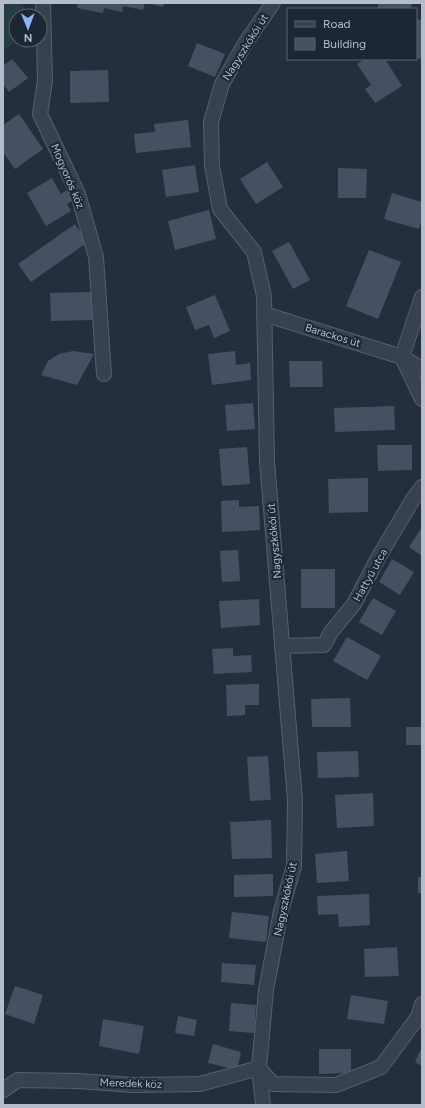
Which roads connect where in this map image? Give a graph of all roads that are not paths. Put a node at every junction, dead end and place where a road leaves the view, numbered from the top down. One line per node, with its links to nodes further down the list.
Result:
1 (43, 3): 7 (street, Mogyorós köz)
2 (273, 3): 4 (street, Nagyszkókói út)
3 (422, 297): 5 (street)
4 (264, 314): 5 (street, Barackos út); 10 (street, Nagyszkókói út)
5 (402, 357): 6 (street, Barackos út); 8 (street)
6 (422, 369)
7 (104, 374)
8 (422, 399)
9 (422, 487): 10 (street, Hattyú utca)
10 (282, 646): 12 (street, Nagyszkókói út)
11 (422, 1004): 12 (street)
12 (260, 1068): 13 (street, Meredek köz); 14 (street, Nagyszkókói út)
13 (3, 1090)
14 (263, 1105)

